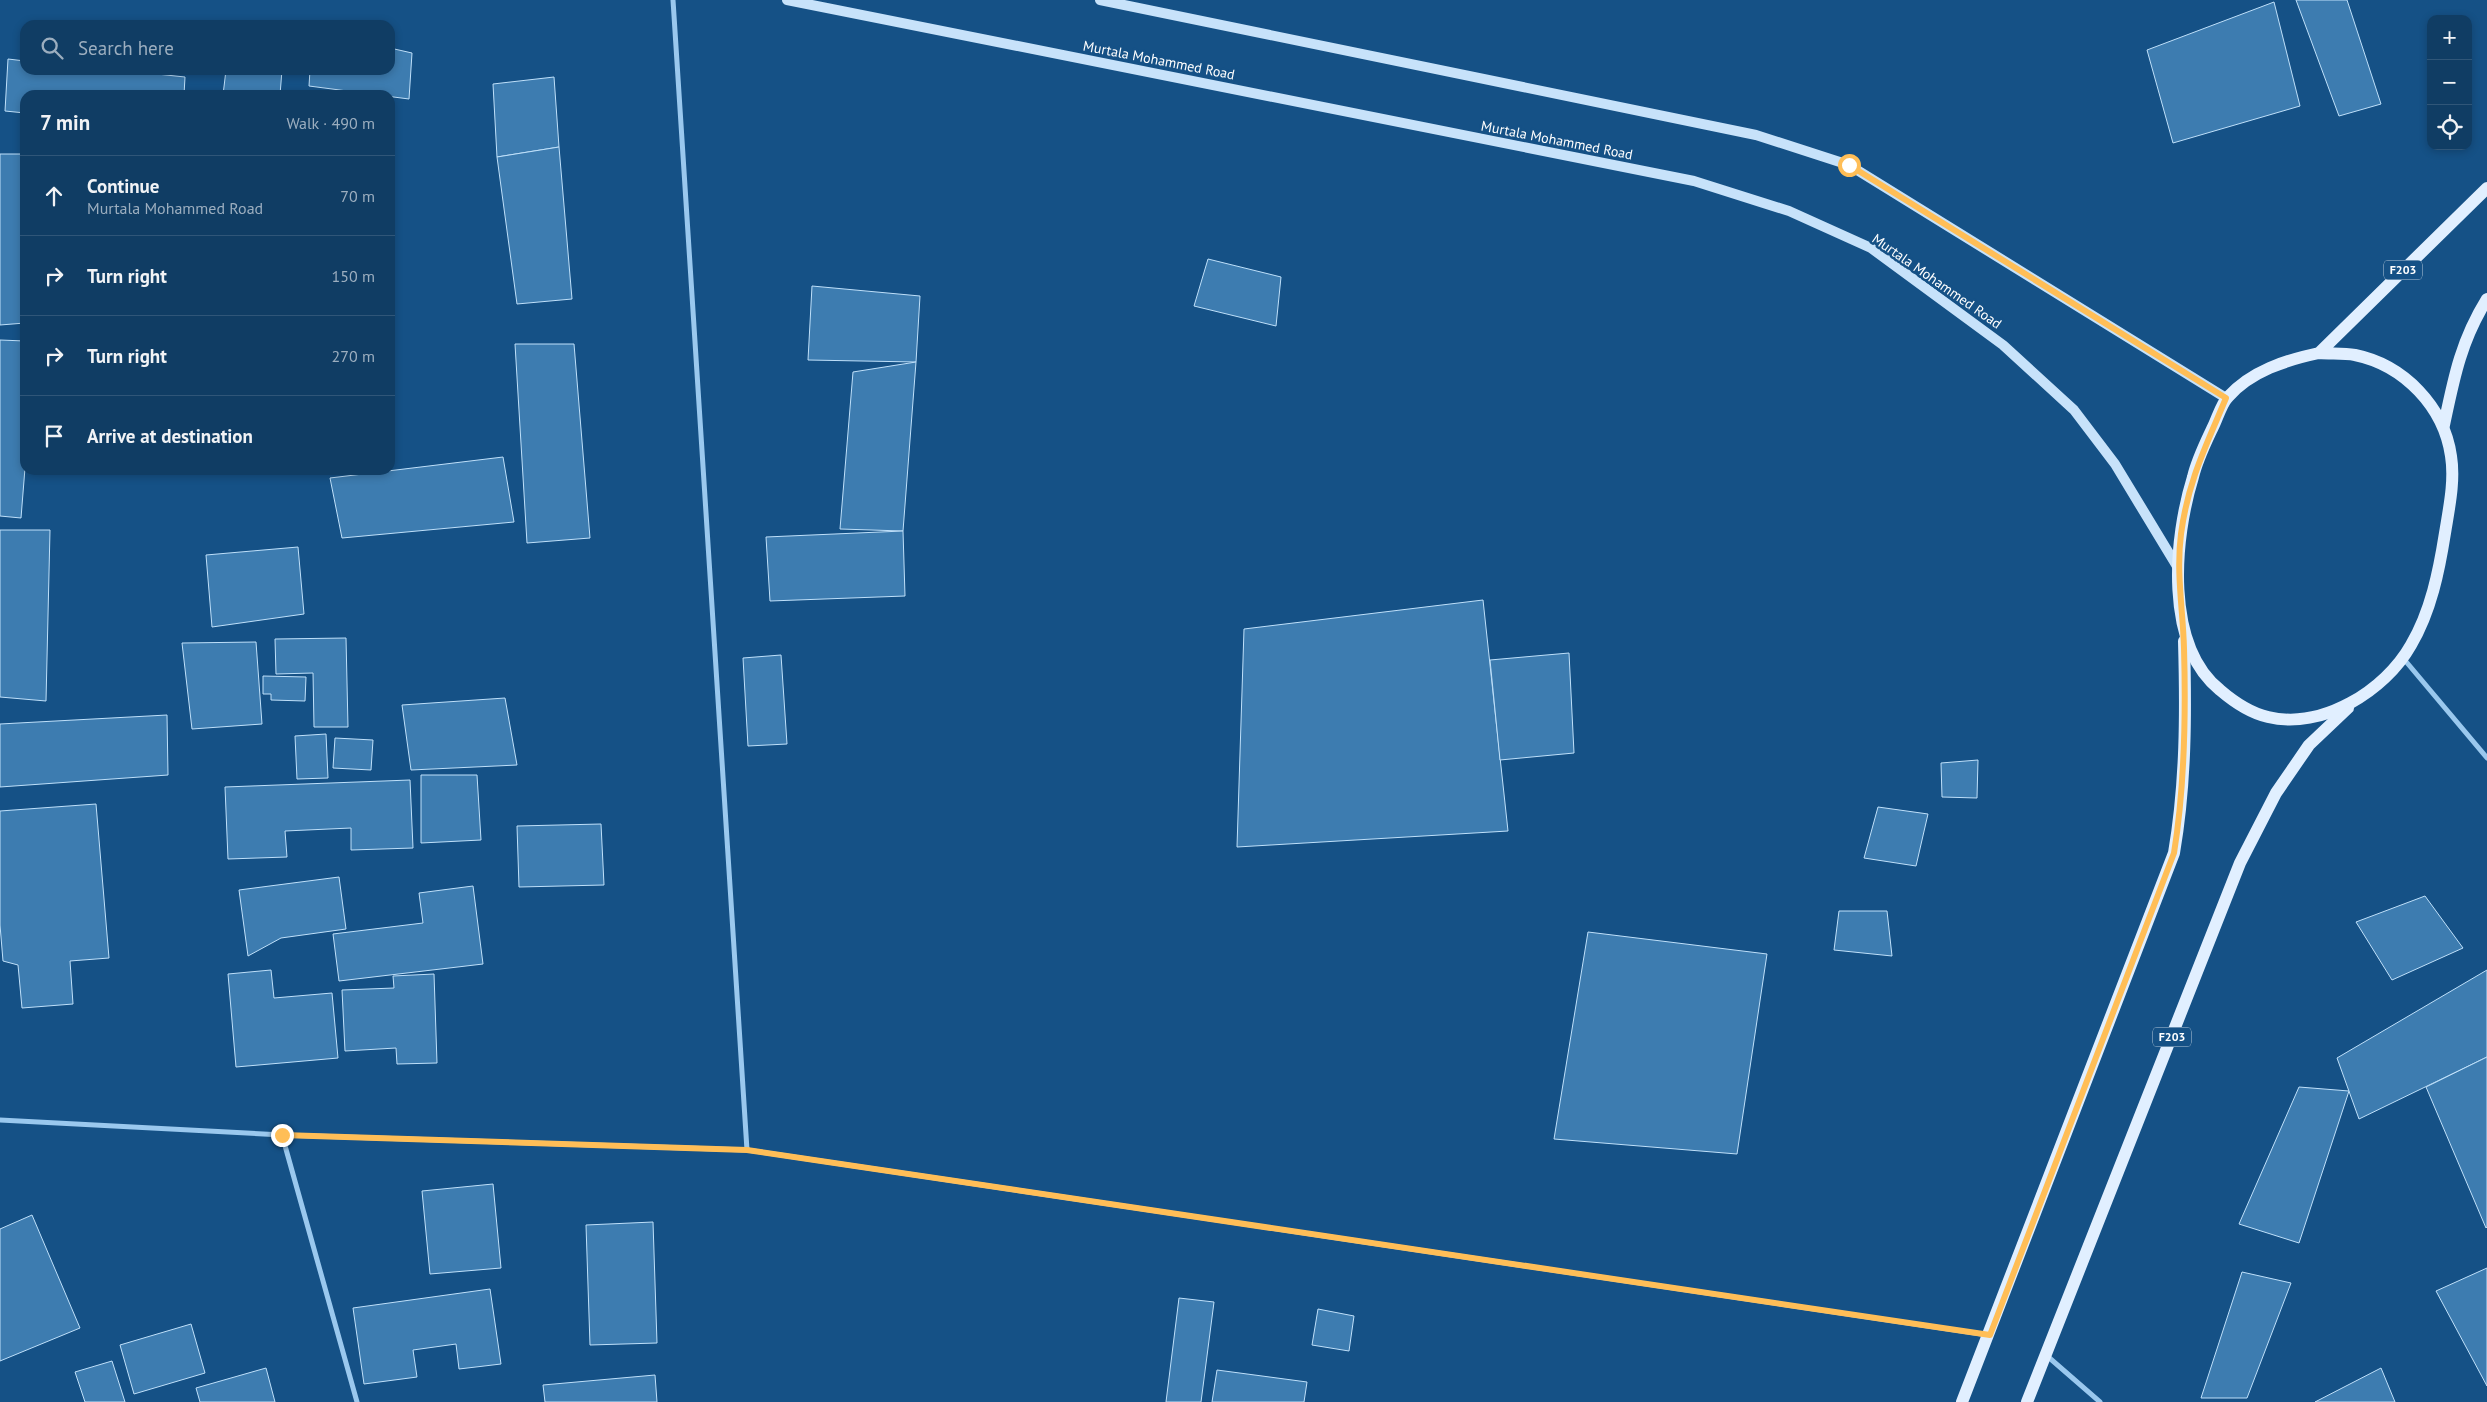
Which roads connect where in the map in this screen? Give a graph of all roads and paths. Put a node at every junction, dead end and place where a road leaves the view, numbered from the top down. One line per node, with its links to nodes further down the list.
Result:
1 (673, 0): 16 (street)
2 (787, 0): 9 (main road, Murtala Mohammed Road)
3 (1100, 0): 7 (main road)
4 (2487, 188): 6 (main road, F203)
5 (2487, 298): 8 (main road)
6 (2319, 353): 7 (main road); 8 (main road)
7 (2226, 398): 9 (main road)
8 (2444, 425): 11 (main road)
9 (2178, 568): 10 (main road)
10 (2183, 631): 12 (main road); 17 (main road)
11 (2402, 657): 12 (main road); 13 (street)
12 (2358, 698): 18 (main road, F203)
13 (2487, 758)
14 (0, 1120): 15 (street)
15 (282, 1135): 16 (street); 19 (street)
16 (747, 1150): 17 (street)
17 (1990, 1335): 20 (main road)
18 (2046, 1355): 21 (main road, F203); 22 (street)
19 (357, 1402)
20 (1962, 1402)
21 (2027, 1402)
22 (2100, 1402)

